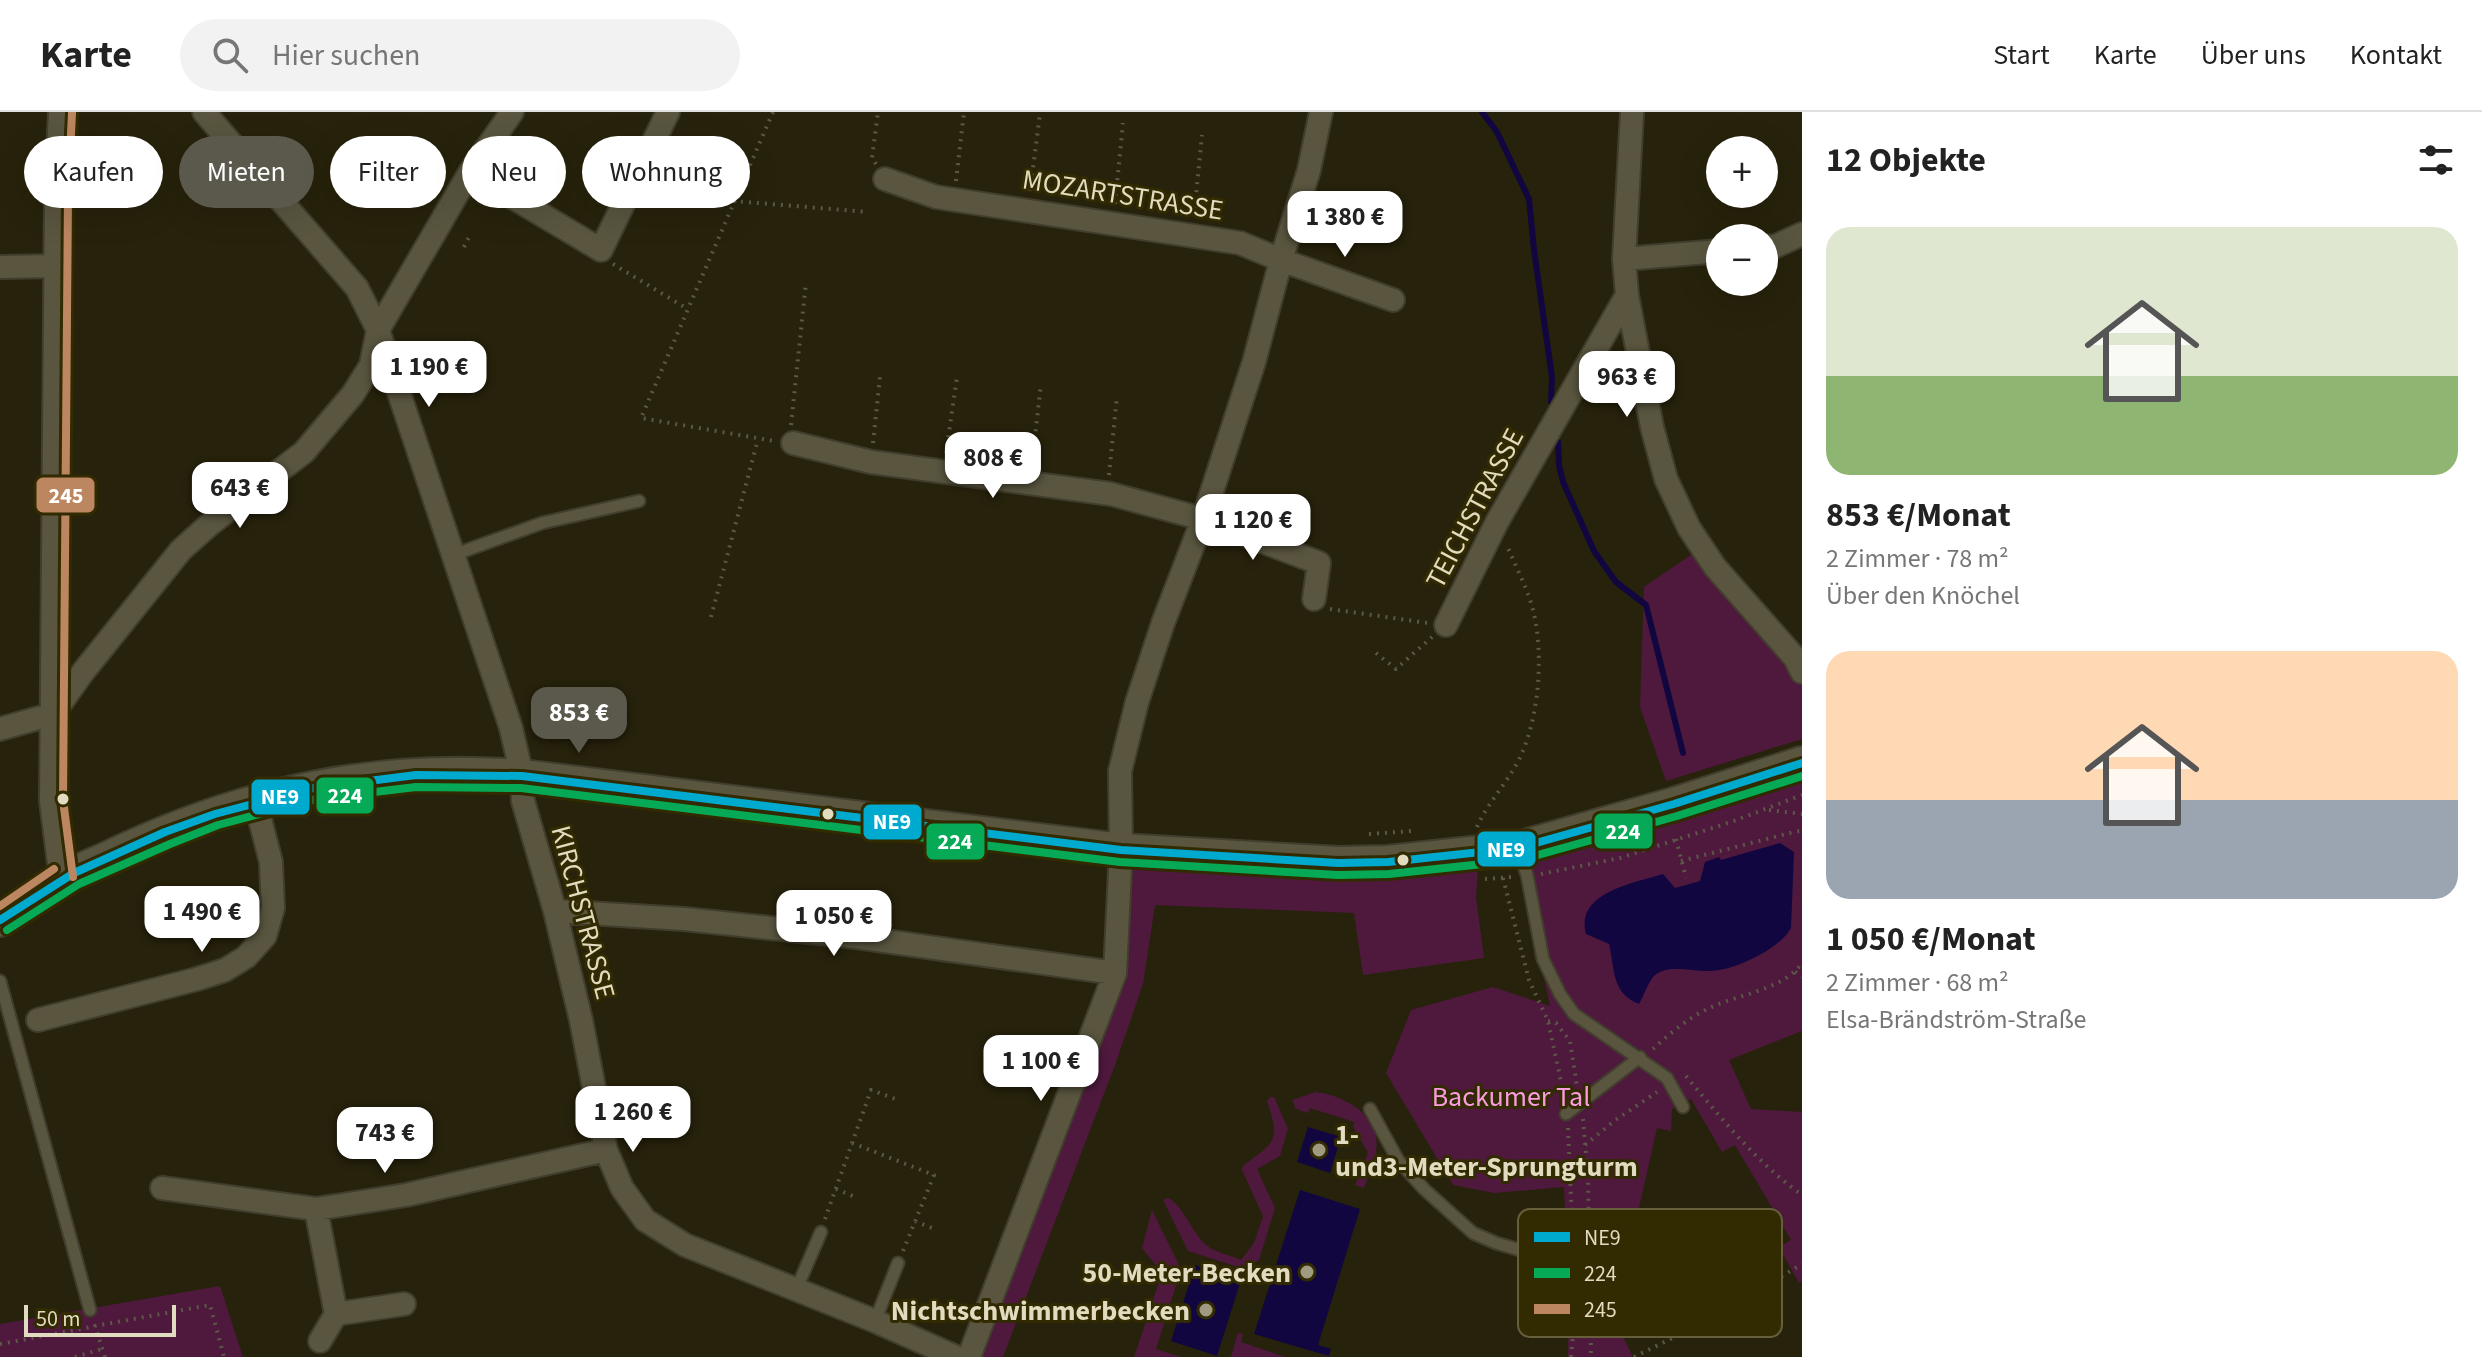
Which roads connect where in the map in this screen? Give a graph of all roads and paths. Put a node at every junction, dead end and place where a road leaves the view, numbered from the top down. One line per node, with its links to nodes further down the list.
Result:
1 (60, 112): 33 (street)
2 (204, 112): 39 (street, KIRCHSTRASSE)
3 (512, 112): 13 (street)
4 (668, 112): 29 (street)
5 (773, 112): 14 (path)
6 (878, 112): 15 (path)
7 (964, 112): 17 (path)
8 (1321, 112): 32 (street)
9 (1632, 112): 31 (street)
10 (1040, 114): 21 (path)
11 (1123, 123): 23 (path)
12 (1202, 135): 25 (path)
13 (495, 136)
14 (750, 163)
15 (885, 179): 17 (street, MOZARTSTRASSE)
16 (462, 186): 39 (street)
17 (954, 199): 21 (street, MOZARTSTRASSE)
18 (750, 202): 22 (path)
19 (530, 208): 29 (street)
20 (730, 208): 38 (path)
21 (1027, 209): 23 (street, MOZARTSTRASSE)
22 (868, 212)
23 (1113, 222): 25 (street, MOZARTSTRASSE)
24 (471, 233): 28 (path)
25 (1192, 234): 32 (street, MOZARTSTRASSE)
26 (1802, 234): 27 (street)
27 (1778, 245)
28 (464, 247)
29 (601, 250): 38 (path)
30 (1706, 252): 31 (street)
31 (1624, 259): 36 (street)
32 (1281, 260): 37 (street, MOZARTSTRASSE); 50 (street)
33 (56, 266): 34 (street); 58 (street)
34 (0, 267)
35 (806, 282): 44 (path)
36 (1627, 295): 51 (street, TEICHSTRASSE); 57 (street)
37 (1393, 300)
38 (686, 308): 54 (path)
39 (378, 330): 52 (street, KIRCHSTRASSE); 58 (street)
40 (880, 377): 45 (path)
41 (957, 377): 46 (path)
42 (1041, 384): 47 (path)
43 (1117, 396): 48 (path)
44 (793, 443): 45 (street)
45 (871, 462): 46 (street)
46 (944, 471): 47 (street)
47 (1030, 481): 48 (street)
48 (1107, 494): 50 (street)
49 (639, 501): 52 (lane)
50 (1203, 519): 53 (street); 73 (street)
51 (1497, 522): 55 (street, TEICHSTRASSE); 66 (path)
52 (453, 555): 61 (street, KIRCHSTRASSE)
53 (1322, 604): 55 (path)
54 (711, 617)
55 (1446, 625): 56 (path)
56 (1376, 653)
57 (1802, 672)
58 (53, 714): 59 (street); 76 (street)
59 (0, 729)
60 (1802, 763): 72 (main road)
61 (522, 776): 63 (main road); 73 (main road); 77 (street, KIRCHSTRASSE)
62 (1802, 795): 64 (path)
63 (255, 800): 76 (main road); 84 (street)
64 (1802, 814)
65 (1467, 828): 66 (path)
66 (1476, 829): 68 (path)
67 (1413, 831): 70 (path)
68 (1488, 832)
69 (1802, 833): 74 (path)
70 (1368, 834)
71 (1676, 839): 74 (path)
72 (1518, 848): 73 (main road); 86 (lane)
73 (1121, 850): 81 (street)
74 (1681, 861): 75 (path)
75 (1686, 878)
76 (61, 879): 78 (main road)
77 (555, 911): 81 (street); 96 (street, KIRCHSTRASSE)
78 (0, 920)
79 (1802, 963): 80 (path)
80 (1795, 972): 82 (path); 86 (path)
81 (1115, 973): 125 (street)
82 (1802, 977)
83 (0, 981): 112 (lane)
84 (38, 1020)
85 (1548, 1021): 90 (path)
86 (1641, 1058): 88 (lane); 90 (lane)
87 (1682, 1072): 99 (path)
88 (1671, 1084): 91 (lane); 95 (path)
89 (898, 1100): 94 (path)
90 (1581, 1104): 93 (lane); 95 (path)
91 (1683, 1107)
92 (1370, 1109): 106 (lane)
93 (1566, 1114)
94 (852, 1143): 98 (path); 103 (path)
95 (1585, 1145): 102 (path)
96 (606, 1150): 101 (street); 110 (street, KIRCHSTRASSE)
97 (162, 1188): 101 (street)
98 (836, 1189): 100 (path); 105 (path)
99 (1802, 1195)
100 (855, 1197)
101 (316, 1209): 113 (street)
102 (1588, 1209)
103 (915, 1221): 104 (path); 107 (path)
104 (932, 1228)
105 (821, 1232): 110 (lane)
106 (1518, 1249)
107 (898, 1263): 114 (lane)
108 (1802, 1264): 109 (path)
109 (1782, 1276)
110 (796, 1290): 114 (street, KIRCHSTRASSE)
111 (404, 1304): 113 (street)
112 (90, 1310): 115 (path)
113 (336, 1314): 118 (street)
114 (875, 1321): 124 (street, KIRCHSTRASSE)
115 (95, 1326): 119 (path); 120 (path); 123 (path)
116 (1591, 1337): 126 (path)
117 (1675, 1337): 127 (path)
118 (320, 1341)
119 (0, 1344)
120 (102, 1349): 121 (path); 122 (path)
121 (75, 1357)
122 (105, 1357)
123 (224, 1357)
124 (956, 1357)
125 (969, 1357)
126 (1591, 1357)
127 (1634, 1357)

